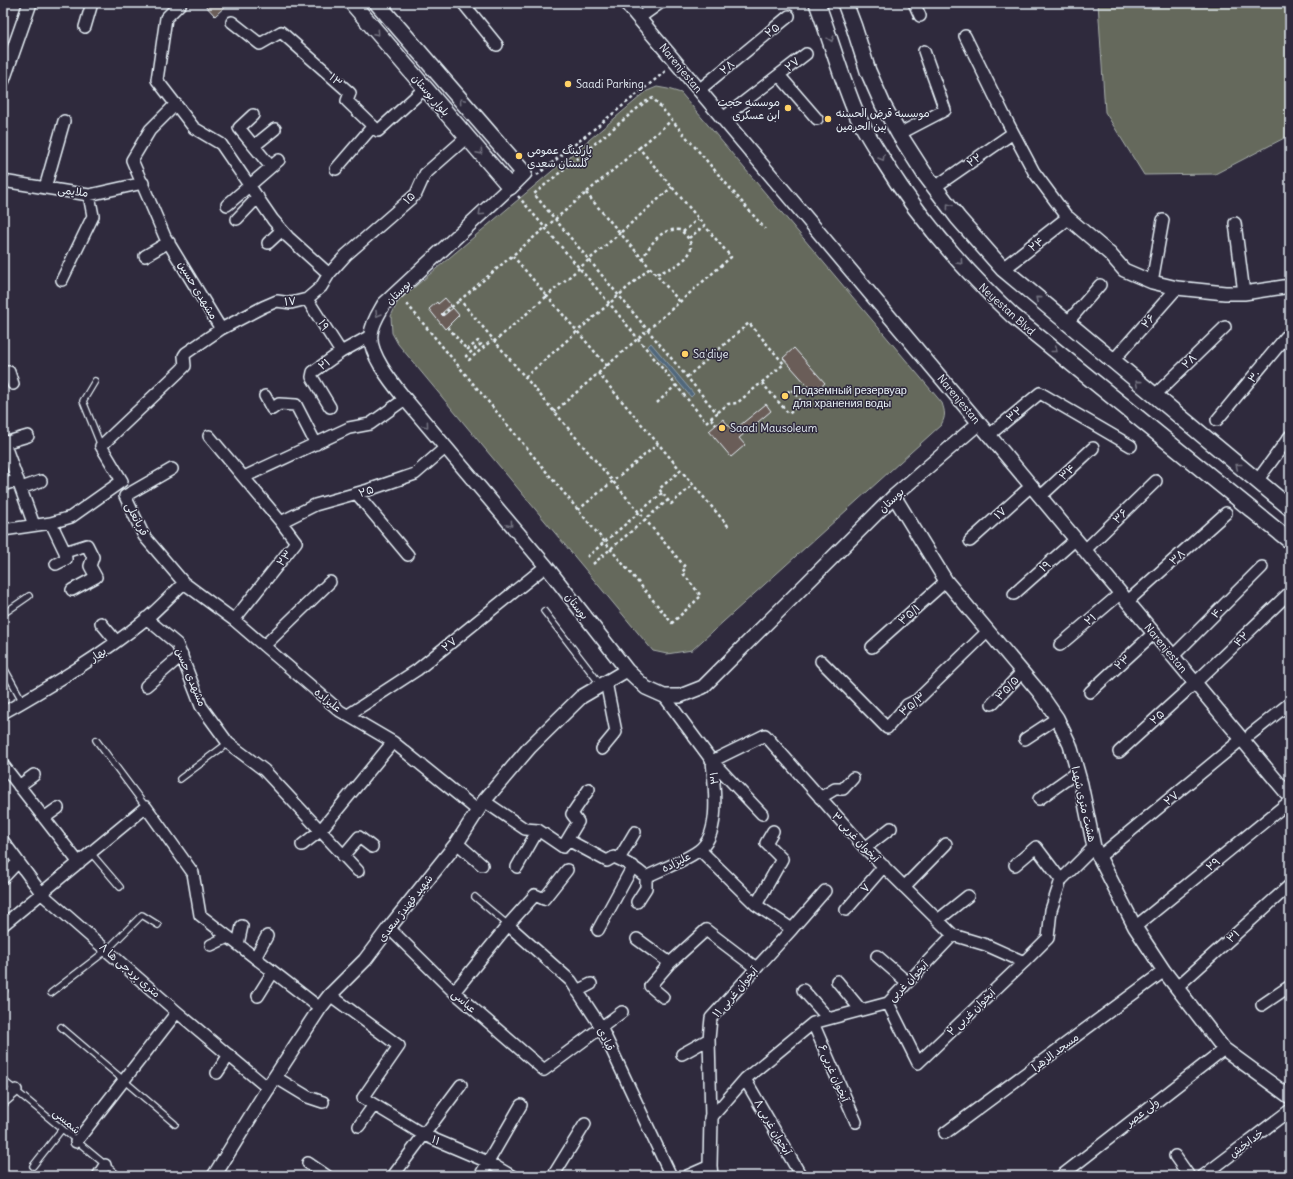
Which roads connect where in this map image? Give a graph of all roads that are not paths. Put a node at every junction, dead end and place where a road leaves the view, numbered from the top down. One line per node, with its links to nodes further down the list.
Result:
1 (30, 3): 23 (street)
2 (92, 3): 16 (street)
3 (181, 3): 26 (street)
4 (352, 3): 24 (main road, بلوار بوستان, one-way to 24)
5 (377, 3): 41 (main road, بلوار بوستان, one-way to 5)
6 (463, 3): 19 (street)
7 (626, 3): 14 (street, Narenjestan)
8 (660, 3): 14 (street)
9 (817, 3): 110 (main road, Neyestan Blvd, one-way to 110)
10 (845, 3): 34 (main road)
11 (914, 3): 13 (street)
12 (789, 16): 18 (street, ۲۵)
13 (920, 16)
14 (639, 18): 25 (street, Narenjestan)
15 (232, 22): 31 (street, ۱۳)
16 (85, 27)
17 (965, 36): 33 (street)
18 (755, 44): 25 (street, ۲۸)
19 (497, 45)
20 (924, 51): 34 (street)
21 (806, 54): 22 (street, ۲۷)
22 (779, 75): 28 (street); 29 (street)
23 (3, 78)
24 (425, 88): 31 (street); 35 (main road, بلوار بوستان)
25 (699, 90): 28 (street, Narenjestan)
26 (176, 104): 39 (street, مشهدی حسین); 40 (street)
27 (253, 115): 36 (street)
28 (723, 118): 80 (street, Narenjestan)
29 (817, 119)
30 (64, 121): 43 (street)
31 (373, 126): 37 (street)
32 (274, 129): 36 (street)
33 (1013, 133): 42 (street, ۲۲); 47 (street)
34 (899, 134): 42 (main road)
35 (467, 137): 41 (main road, بلوار بوستان, one-way to 41); 54 (street, ۱۵)
36 (254, 146): 40 (street)
37 (336, 169)
38 (3, 181): 43 (street, ملایمی)
39 (142, 183): 44 (street, ملایمی); 52 (street, مشهدی حسین)
40 (250, 185): 45 (street); 46 (street)
41 (510, 187): 69 (street, بوستان, one-way to 69)
42 (935, 187): 56 (main road, one-way to 42)
43 (45, 188): 44 (street, ملایمی)
44 (89, 195): 58 (street)
45 (258, 197): 48 (street); 51 (street)
46 (227, 205)
47 (1068, 218): 56 (street, ۲۴); 59 (street)
48 (237, 219)
49 (1163, 220): 59 (street)
50 (1235, 222): 63 (street)
51 (282, 230): 53 (street); 57 (street)
52 (169, 242): 55 (street); 67 (street, مشهدی حسین)
53 (268, 243)
54 (346, 255): 57 (street, ۱۷)
55 (145, 256)
56 (1002, 269): 65 (main road, one-way to 56)
57 (329, 274): 64 (street, ۱۷)
58 (62, 280)
59 (1152, 282): 62 (street)
60 (1100, 285): 65 (street)
61 (1290, 286): 63 (street)
62 (1177, 288): 63 (street); 71 (street, ۲۶)
63 (1244, 293)
64 (307, 299): 67 (street, ۱۷); 70 (street, ۱۹)
65 (1067, 323): 76 (main road, one-way to 65)
66 (1225, 327): 76 (street, ۲۸)
67 (221, 329): 87 (street, مشهدی حسین)
68 (1290, 332): 79 (street, ۳۰)
69 (370, 336): 70 (street, ۲۱); 77 (street, بوستان)
70 (340, 352): 78 (street, ۲۱)
71 (1118, 354)
72 (3, 372): 74 (street)
73 (95, 381): 87 (lane)
74 (13, 384)
75 (265, 396): 86 (street)
76 (1154, 396): 95 (main road, one-way to 76)
77 (405, 399): 86 (street); 89 (street, بوستان, one-way to 89)
78 (330, 407)
79 (1217, 420)
80 (979, 423): 81 (street, Narenjestan); 100 (street, بوستان)
81 (989, 435): 88 (street, ۳۲); 98 (street, Narenjestan)
82 (28, 436): 85 (street)
83 (209, 436): 92 (street, ۲۳)
84 (1290, 436): 95 (street)
85 (4, 442): 96 (street)
86 (316, 444): 92 (street)
87 (101, 446): 105 (street)
88 (1131, 446)
89 (445, 448): 99 (street, ۲۵); 115 (street, بوستان, one-way to 115)
90 (1093, 448): 101 (street, ۳۴)
91 (172, 469): 119 (street, قربانعلی)
92 (244, 477): 104 (street, ۲۳)
93 (41, 480): 96 (street)
94 (1156, 481): 111 (street, ۳۶)
95 (1256, 481): 102 (main road)
96 (19, 484): 97 (street); 106 (street)
97 (3, 485)
98 (1031, 486): 101 (street, Narenjestan); 109 (street, ۱۷)
99 (358, 494): 104 (street, ۲۵); 113 (street)
100 (894, 496): 117 (street, هشت متری شهدا); 146 (street, بوستان)
101 (1040, 497): 108 (street, Narenjestan)
102 (1290, 508)
103 (1226, 513): 124 (street, ۳۸)
104 (281, 522): 128 (street, ۲۳)
105 (51, 523): 106 (street); 112 (street)
106 (34, 525): 107 (street)
107 (3, 530)
108 (1076, 539): 111 (street, Narenjestan); 121 (street, ۱۹)
109 (970, 541)
110 (1290, 541)
111 (1085, 550): 124 (street, Narenjestan)
112 (65, 552): 114 (street); 120 (street)
113 (408, 555)
114 (56, 564)
115 (546, 566): 140 (street, بوستان); 151 (street, ۲۷)
116 (1262, 567): 137 (street, ۴۰)
117 (946, 581): 130 (street, هشت متری شهدا); 135 (street, ۳۵/۱)
118 (330, 582): 134 (street)
119 (184, 583): 127 (street, بهار); 128 (street, علیزاده)
120 (72, 590)
121 (1014, 594)
122 (1288, 594): 143 (street, ۴۲)
123 (29, 596): 126 (lane)
124 (1124, 597): 131 (street, Narenjestan); 133 (street, ۲۱)
125 (544, 611): 142 (lane)
126 (3, 614)
127 (146, 618): 132 (street, بهار); 136 (street, مشهدی حسن)
128 (234, 620): 134 (street, علیزاده)
129 (101, 622): 132 (street)
130 (988, 631): 138 (street, ۳۵/۳); 141 (street, هشت متری شهدا)
131 (1154, 633): 137 (street, Narenjestan); 145 (street, ۲۳)
132 (116, 641): 147 (street, بهار)
133 (1060, 645)
134 (264, 646): 151 (street, علیزاده)
135 (872, 647)
136 (182, 655): 144 (street); 158 (street, مشهدی حسن)
137 (1173, 656): 143 (street, Narenjestan)
138 (821, 660)
139 (3, 666): 147 (lane)
140 (627, 670): 142 (street, شهید فهندژ سعدی); 146 (street, بوستان)
141 (1022, 672): 149 (street, ۳۵/۵); 152 (street, هشت متری شهدا)
142 (603, 683): 159 (street); 173 (street, شهید فهندژ سعدی)
143 (1195, 683): 154 (street, Narenjestan); 160 (street, ۲۵)
144 (146, 686)
145 (1090, 692)
146 (664, 696): 161 (street)
147 (23, 702): 150 (street, بهار)
148 (1290, 703): 154 (street, ۲۷)
149 (992, 704)
150 (3, 713)
151 (348, 715): 157 (street, علیزاده)
152 (1057, 718): 155 (street); 163 (street, هشت متری شهدا)
153 (765, 735): 161 (street, ۳۱); 170 (street, آبخوان غربی ۳)
154 (1247, 736): 169 (street, Narenjestan); 191 (street, ۲۷)
155 (1025, 739)
156 (96, 740): 174 (lane)
157 (393, 742): 173 (street, علیزاده); 180 (street)
158 (228, 743): 166 (lane); 180 (street, مشهدی حسن)
159 (602, 749)
160 (1119, 752)
161 (712, 760): 176 (street); 190 (street, ۳۱)
162 (3, 765): 167 (street)
163 (1077, 772): 171 (street); 191 (street, هشت متری شهدا)
164 (34, 775): 167 (street)
165 (853, 778): 170 (street)
166 (180, 779)
167 (19, 786): 177 (street)
168 (589, 789): 185 (street)
169 (1290, 797)
170 (820, 798): 189 (street, آبخوان غربی ۳)
171 (1039, 799)
172 (1290, 801): 222 (street, ۲۹)
173 (481, 805): 179 (street, علیزاده); 184 (street, شهید فهندژ سعدی)
174 (146, 807): 192 (street); 228 (street)
175 (58, 808): 177 (street)
176 (762, 814)
177 (44, 818): 196 (street)
178 (891, 828): 189 (street)
179 (538, 830): 185 (street, علیزاده); 201 (street)
180 (320, 831): 187 (street); 193 (street, مشهدی حسن)
181 (774, 831): 215 (street)
182 (635, 832): 194 (street)
183 (3, 841): 195 (street, ۸ متری بردجی ها)
184 (457, 842): 197 (street); 223 (street, شهید فهندژ سعدی)
185 (565, 844): 194 (street, علیزاده)
186 (946, 844): 209 (street)
187 (302, 845)
188 (372, 847): 193 (street)
189 (865, 848): 200 (street, آبخوان غربی ۳)
190 (700, 850): 204 (street, علیزاده); 215 (street, علیزاده)
191 (1097, 852): 206 (street); 222 (street, هشت متری شهدا)
192 (91, 853): 196 (street); 208 (lane)
193 (343, 856): 203 (street, مشهدی حسن)
194 (620, 859): 199 (street, علیزاده)
195 (18, 862): 205 (street); 211 (street, ۸ متری بردجی ها)
196 (79, 863): 211 (street)
197 (482, 865)
198 (1015, 865): 206 (street)
199 (633, 866): 204 (street, علیزاده); 225 (street)
200 (884, 866): 209 (street, آبخوان غربی ۳); 216 (street, ۷)
201 (517, 867)
202 (567, 870): 220 (street)
203 (358, 871)
204 (646, 877): 214 (street)
205 (3, 878)
206 (1060, 880): 235 (street)
207 (1290, 885): 244 (street, ۳۱)
208 (120, 887)
209 (904, 887): 217 (street, آبخوان غربی ۳)
210 (824, 891): 224 (street, آبخوان غربی ۱۱)
211 (42, 894): 218 (street); 232 (street, ۸ متری بردجی ها)
212 (968, 896): 217 (street)
213 (475, 898): 220 (lane)
214 (637, 902)
215 (756, 905): 224 (street, علیزاده)
216 (846, 910)
217 (938, 920): 226 (street, آبخوان غربی ۳)
218 (3, 925)
219 (158, 925): 232 (lane)
220 (508, 925): 246 (street, قبادی); 247 (street)
221 (242, 926): 230 (street)
222 (1135, 927): 238 (street, هشت متری شهدا)
223 (389, 928): 247 (street, عباسی); 249 (street, شهید فهندژ سعدی)
224 (792, 929): 237 (street, آبخوان غربی ۱۱)
225 (598, 930)
226 (953, 935): 235 (street); 241 (street, آبخوان غربی)
227 (267, 936): 234 (street)
228 (228, 937): 230 (street); 231 (street)
229 (637, 939): 236 (street)
230 (238, 944): 234 (street)
231 (211, 945)
232 (107, 950): 248 (lane); 256 (street, ۸ متری بردجی ها)
233 (877, 956): 241 (street)
234 (255, 958): 239 (street)
235 (1024, 962): 252 (street, آبخوان غربی ۲)
236 (670, 963): 237 (street); 251 (street)
237 (756, 968): 262 (street, آبخوان غربی ۱۱)
238 (1164, 971): 244 (street, هشت متری شهدا); 286 (street, مسجد الزهرا)
239 (273, 972): 250 (street); 254 (street)
240 (837, 981): 255 (street)
241 (907, 982): 252 (street, آبخوان غربی)
242 (591, 984): 246 (street)
243 (1290, 986): 253 (street)
244 (1177, 987): 263 (street, هشت متری شهدا)
245 (803, 990): 258 (street)
246 (577, 991): 261 (street, قبادی)
247 (454, 992): 261 (street, عباسی)
248 (50, 993)
249 (330, 995): 254 (street, شهید فهندژ سعدی); 277 (street, ۱۱)
250 (258, 996)
251 (663, 997)
252 (888, 1002): 255 (street, آبخوان غربی)
253 (1262, 1005)
254 (320, 1008): 267 (street, شهید فهندژ سعدی)
255 (861, 1010): 258 (street, آبخوان غربی)
256 (178, 1012): 265 (street, ۸ متری بردجی ها); 270 (street)
257 (622, 1012): 261 (street)
258 (828, 1018): 259 (street, آبخوان غربی)
259 (813, 1023): 268 (street, آبخوان غربی); 281 (street, آبخوان غربی ۶)
260 (61, 1027): 270 (lane)
261 (601, 1027): 303 (street, قبادی)
262 (710, 1039): 264 (street); 280 (street, آبخوان غربی ۱۱)
263 (1224, 1049): 274 (street, هشت متری شهدا); 306 (street, ولی عصر)
264 (682, 1054)
265 (229, 1055): 266 (street); 272 (street, ۸ متری بردجی ها)
266 (217, 1073)
267 (275, 1077): 272 (street, شهید فهندژ سعدی); 276 (street)
268 (745, 1079): 280 (street, آبخوان غربی); 305 (street, آبخوان غربی ۸)
269 (3, 1080): 273 (lane, شمسی)
270 (124, 1080): 282 (lane); 288 (street)
271 (461, 1085): 287 (street)
272 (269, 1089): 297 (street, شهید فهندژ سعدی)
273 (16, 1090): 275 (street); 285 (lane, شمسی)
274 (1290, 1097)
275 (3, 1101)
276 (323, 1102)
277 (374, 1105): 284 (street); 287 (street, ۱۱)
278 (522, 1105): 290 (street)
279 (1290, 1110): 308 (street, خدابخش)
280 (711, 1118): 294 (street)
281 (856, 1122)
282 (175, 1124)
283 (585, 1124): 302 (street)
284 (359, 1126)
285 (62, 1128): 288 (lane, شمسی); 293 (lane)
286 (945, 1133)
287 (424, 1135): 290 (street, ۱۱); 299 (street)
288 (76, 1142): 292 (lane, شمسی)
289 (1175, 1156): 307 (street)
290 (488, 1162): 300 (street); 301 (street, ۱۱)
291 (308, 1163): 298 (street)
292 (105, 1165): 295 (street); 296 (lane, شمسی)
293 (33, 1166)
294 (711, 1171): 304 (street)
295 (98, 1176)
296 (119, 1176)
297 (214, 1176)
298 (327, 1176)
299 (393, 1176)
300 (480, 1176)
301 (512, 1176)
302 (553, 1176)
303 (671, 1176)
304 (687, 1176)
305 (801, 1176)
306 (1061, 1176)
307 (1189, 1176)
308 (1203, 1176)

